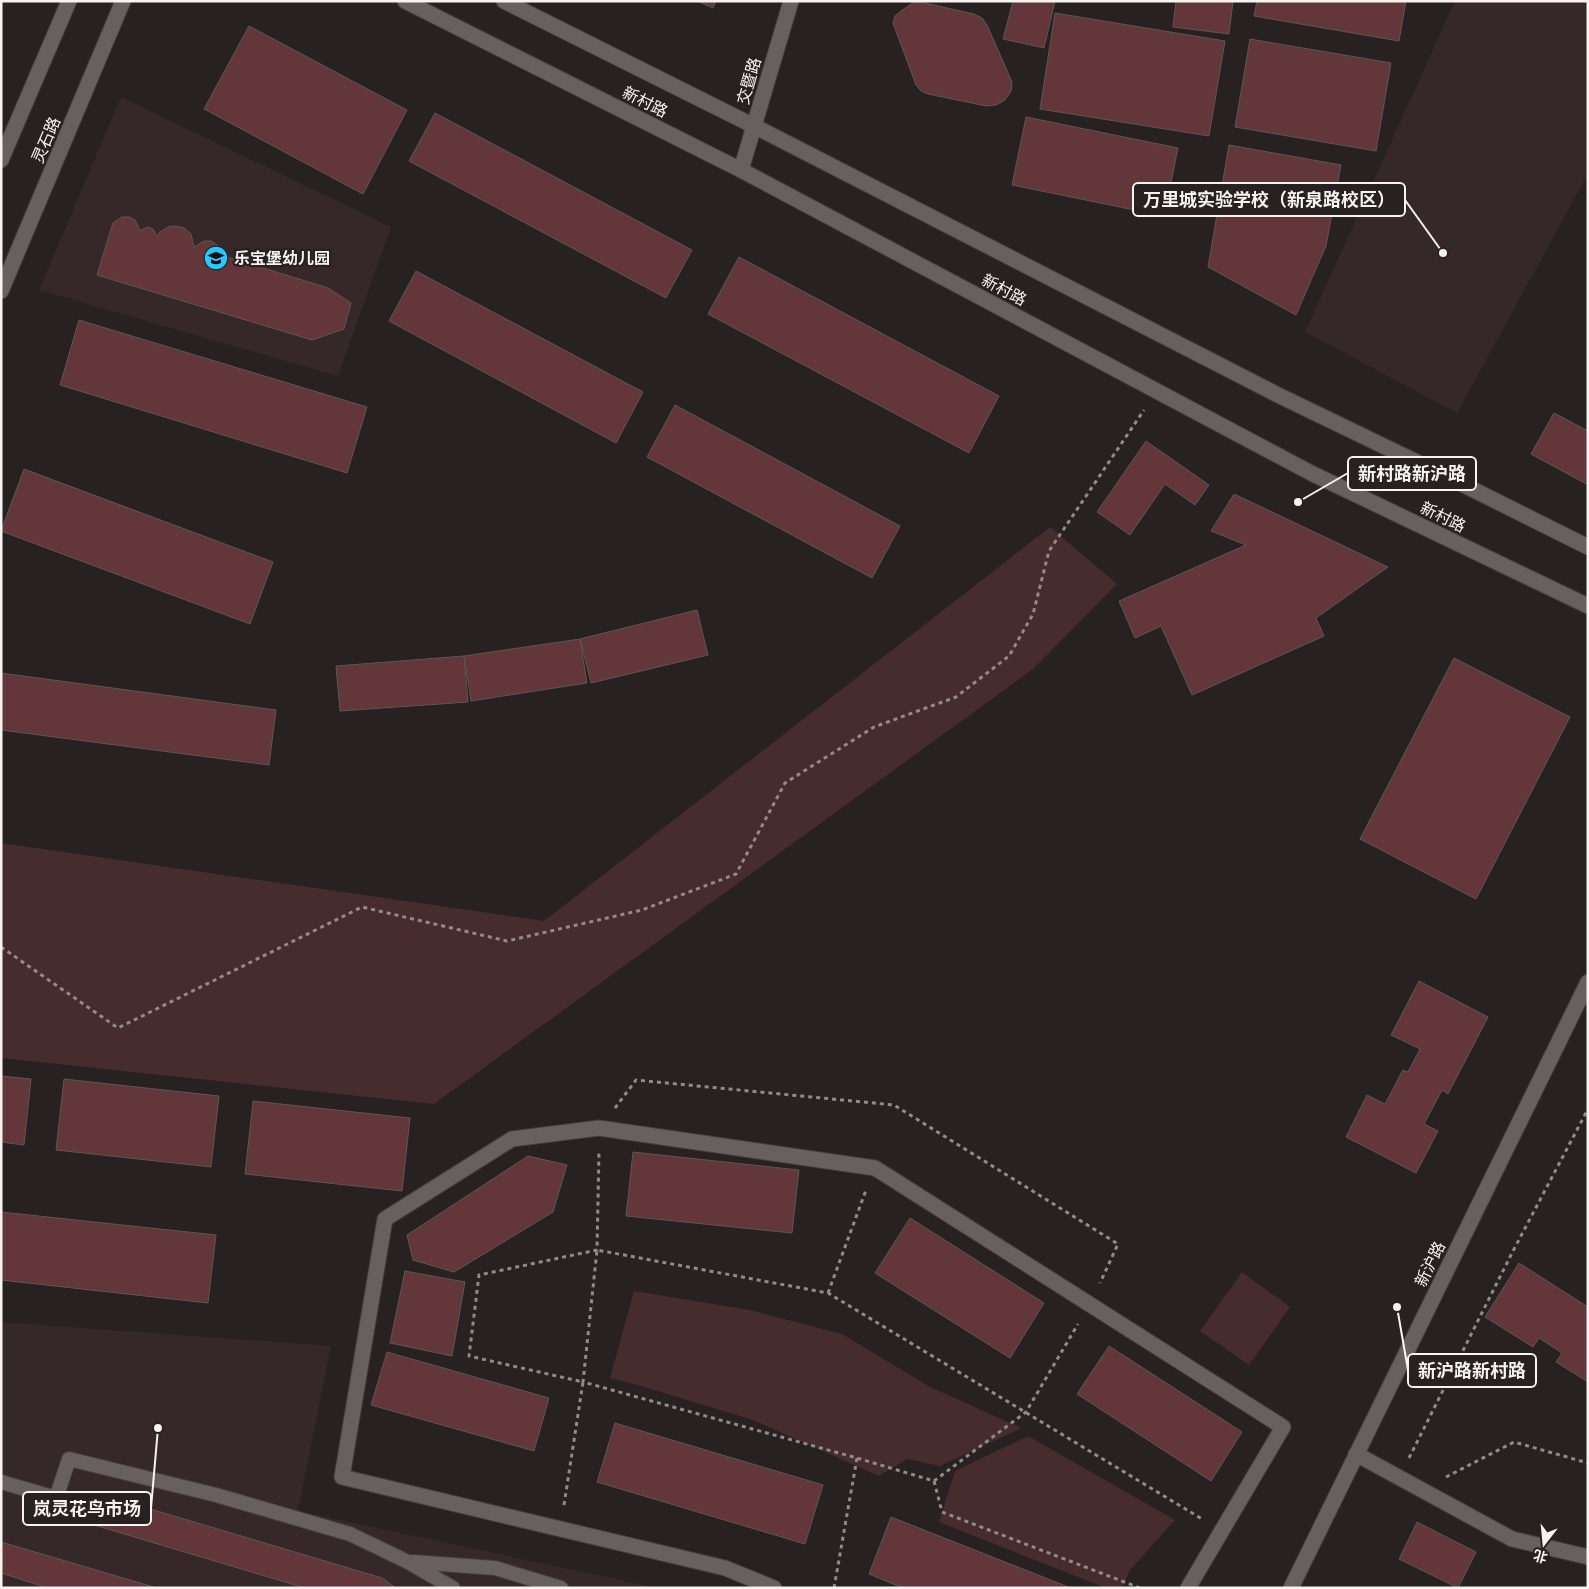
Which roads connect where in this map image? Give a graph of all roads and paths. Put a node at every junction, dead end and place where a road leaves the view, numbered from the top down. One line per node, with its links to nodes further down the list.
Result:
1 (69, 1): 7 (main road, 灵石路)
2 (124, 1): 9 (main road, 灵石路)
3 (405, 1): 8 (main road, 新村路)
4 (504, 1): 6 (main road, 新村路)
5 (791, 1): 6 (main road, 交暨路)
6 (754, 126): 8 (main road, 交暨路); 11 (main road, 新村路)
7 (1, 160)
8 (741, 170): 10 (main road, 新村路)
9 (1, 292)
10 (1156, 391): 12 (main road, 新村路); 13 (path)
11 (1588, 547)
12 (1588, 606)
13 (1, 947)
14 (1588, 982): 23 (main road, 新沪路)
15 (1588, 1109): 26 (path)
16 (599, 1128): 17 (main road); 18 (path); 30 (main road)
17 (875, 1168): 19 (path); 20 (main road)
18 (597, 1250): 19 (path); 21 (path); 21 (path)
19 (828, 1293): 22 (path)
20 (1090, 1304): 22 (path); 31 (main road)
21 (583, 1382): 24 (path); 30 (path)
22 (1026, 1412): 27 (path); 31 (path)
23 (1356, 1454): 26 (main road); 40 (main road, 新沪路)
24 (857, 1458): 27 (path); 37 (path)
25 (1588, 1463): 29 (path)
26 (1400, 1477): 29 (main road)
27 (934, 1481): 38 (path)
28 (1, 1482): 33 (lane)
29 (1421, 1489): 32 (main road)
30 (560, 1529): 36 (main road)
31 (1222, 1531): 39 (main road)
32 (1588, 1556)
33 (408, 1562): 34 (lane); 35 (lane)
34 (453, 1588)
35 (561, 1588)
36 (774, 1588)
37 (834, 1588)
38 (1140, 1588)
39 (1188, 1588)
40 (1291, 1588)

